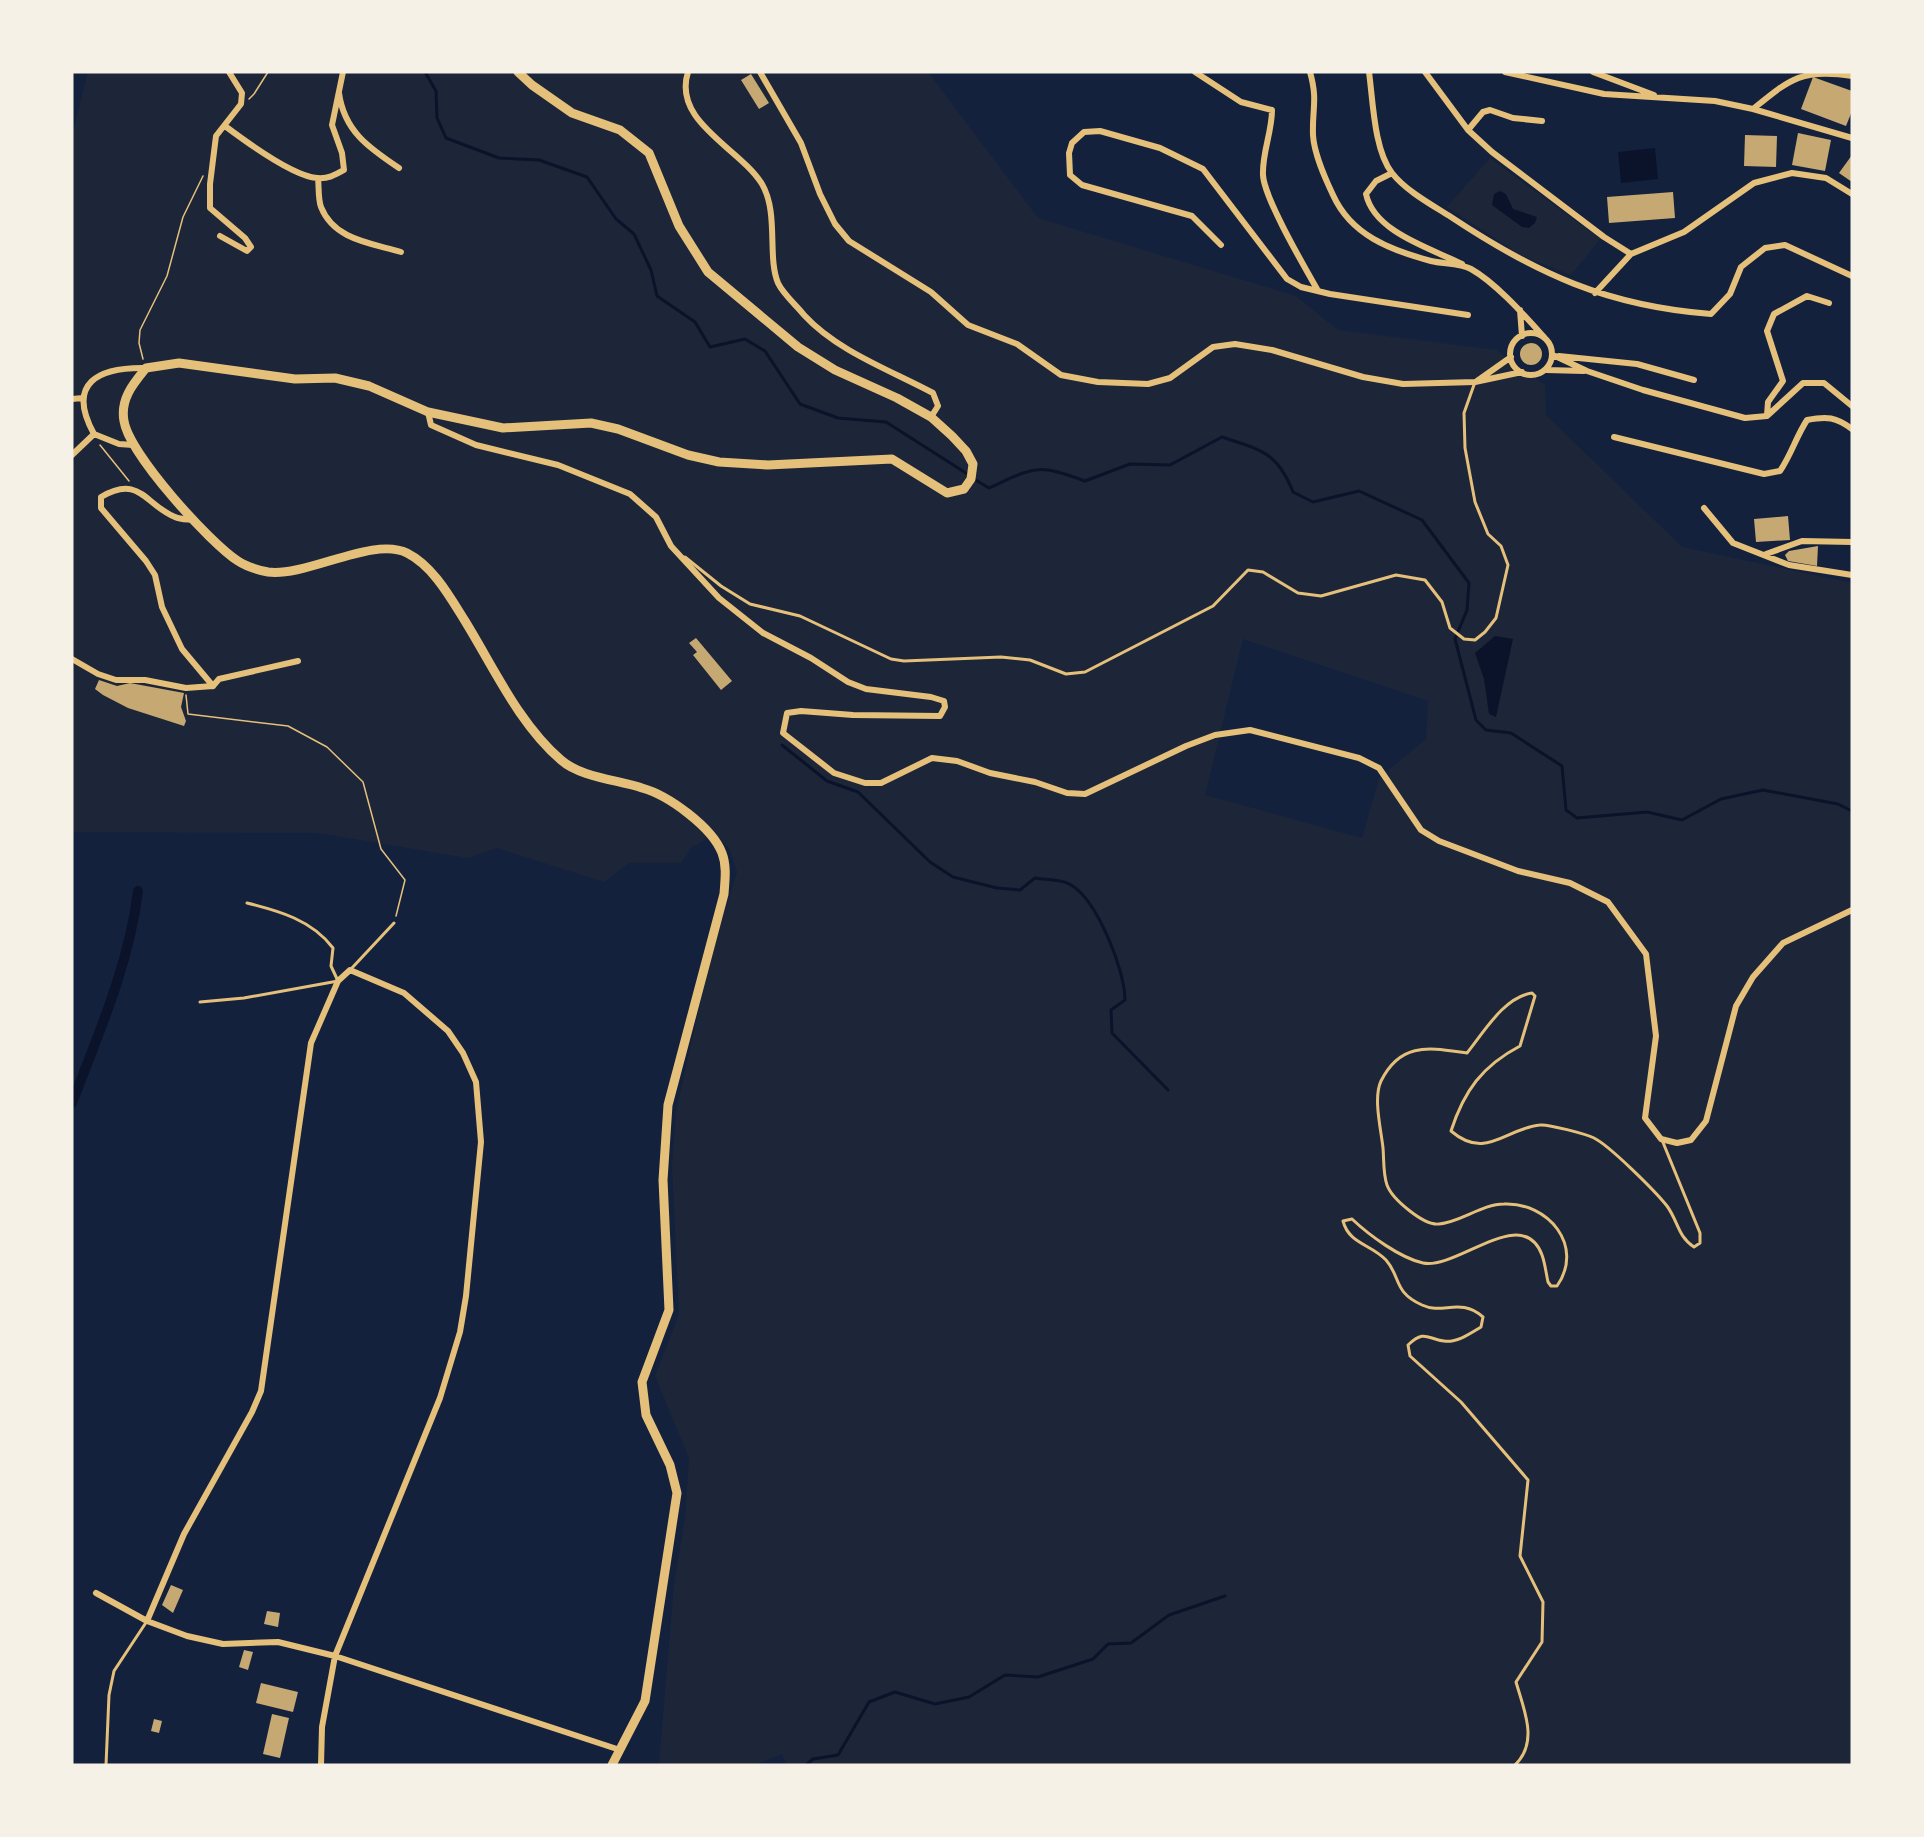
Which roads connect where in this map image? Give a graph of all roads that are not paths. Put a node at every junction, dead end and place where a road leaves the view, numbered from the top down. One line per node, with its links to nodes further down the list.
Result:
1 (230, 72): 17 (street)
2 (343, 72): 13 (street)
3 (518, 72): 50 (main road)
4 (688, 72): 50 (street)
5 (760, 72): 44 (street)
6 (1195, 72): 30 (street)
7 (1310, 72): 28 (street)
8 (1370, 72): 21 (street)
9 (1425, 72): 18 (street)
10 (1505, 72): 14 (street)
11 (1593, 72): 14 (street)
12 (1852, 76): 15 (street)
13 (339, 90): 20 (street); 22 (street)
14 (1661, 98): 15 (street)
15 (1753, 109): 19 (street)
16 (1542, 121): 18 (street)
17 (225, 126): 22 (street); 24 (street)
18 (1468, 130): 27 (street)
19 (1852, 138)
20 (399, 168)
21 (1392, 173): 28 (street); 31 (street)
22 (318, 178): 26 (street)
23 (1852, 194): 27 (street)
24 (220, 236)
25 (1221, 245): 30 (street)
26 (402, 252)
27 (1631, 254): 31 (street)
28 (1470, 268): 33 (street)
29 (1852, 276): 31 (street)
30 (1317, 289): 34 (street)
31 (1595, 293)
32 (1829, 303): 49 (street)
33 (1520, 309): 35 (street); 36 (street)
34 (1468, 315)
35 (1522, 336): 36 (street); 38 (street)
36 (1544, 338): 37 (street)
37 (1553, 355): 40 (street); 41 (street); 43 (street)
38 (1511, 357): 42 (street); 44 (street)
39 (146, 368): 45 (street); 48 (main road); 54 (main road)
40 (1546, 370): 41 (street); 42 (street)
41 (1587, 371): 49 (street)
42 (1522, 372): 44 (street)
43 (1694, 380)
44 (1475, 382): 59 (lane)
45 (83, 398): 46 (street); 52 (street)
46 (72, 399)
47 (1852, 406): 49 (street)
48 (428, 412): 50 (main road); 59 (street)
49 (1767, 416)
50 (931, 417)
51 (1852, 429): 53 (street)
52 (93, 434): 54 (street); 55 (street)
53 (1614, 437)
54 (133, 445): 57 (main road)
55 (72, 455)
56 (1704, 508): 60 (street)
57 (195, 520): 64 (street); 75 (main road)
58 (1852, 542): 60 (street)
59 (671, 546): 71 (street)
60 (1766, 554): 61 (street)
61 (1852, 575)
62 (72, 659): 64 (street)
63 (298, 661): 64 (street)
64 (213, 686)
65 (247, 903): 69 (lane)
66 (1852, 910): 71 (street)
67 (394, 923): 68 (lane)
68 (350, 970): 69 (street); 74 (street)
69 (338, 981): 70 (lane); 73 (street)
70 (200, 1002)
71 (1661, 1139): 79 (lane)
72 (96, 1593): 73 (street)
73 (147, 1621): 74 (street); 76 (lane)
74 (335, 1656): 75 (street); 77 (street)
75 (620, 1750): 78 (main road)
76 (106, 1765)
77 (321, 1765)
78 (612, 1765)
79 (1515, 1765)

